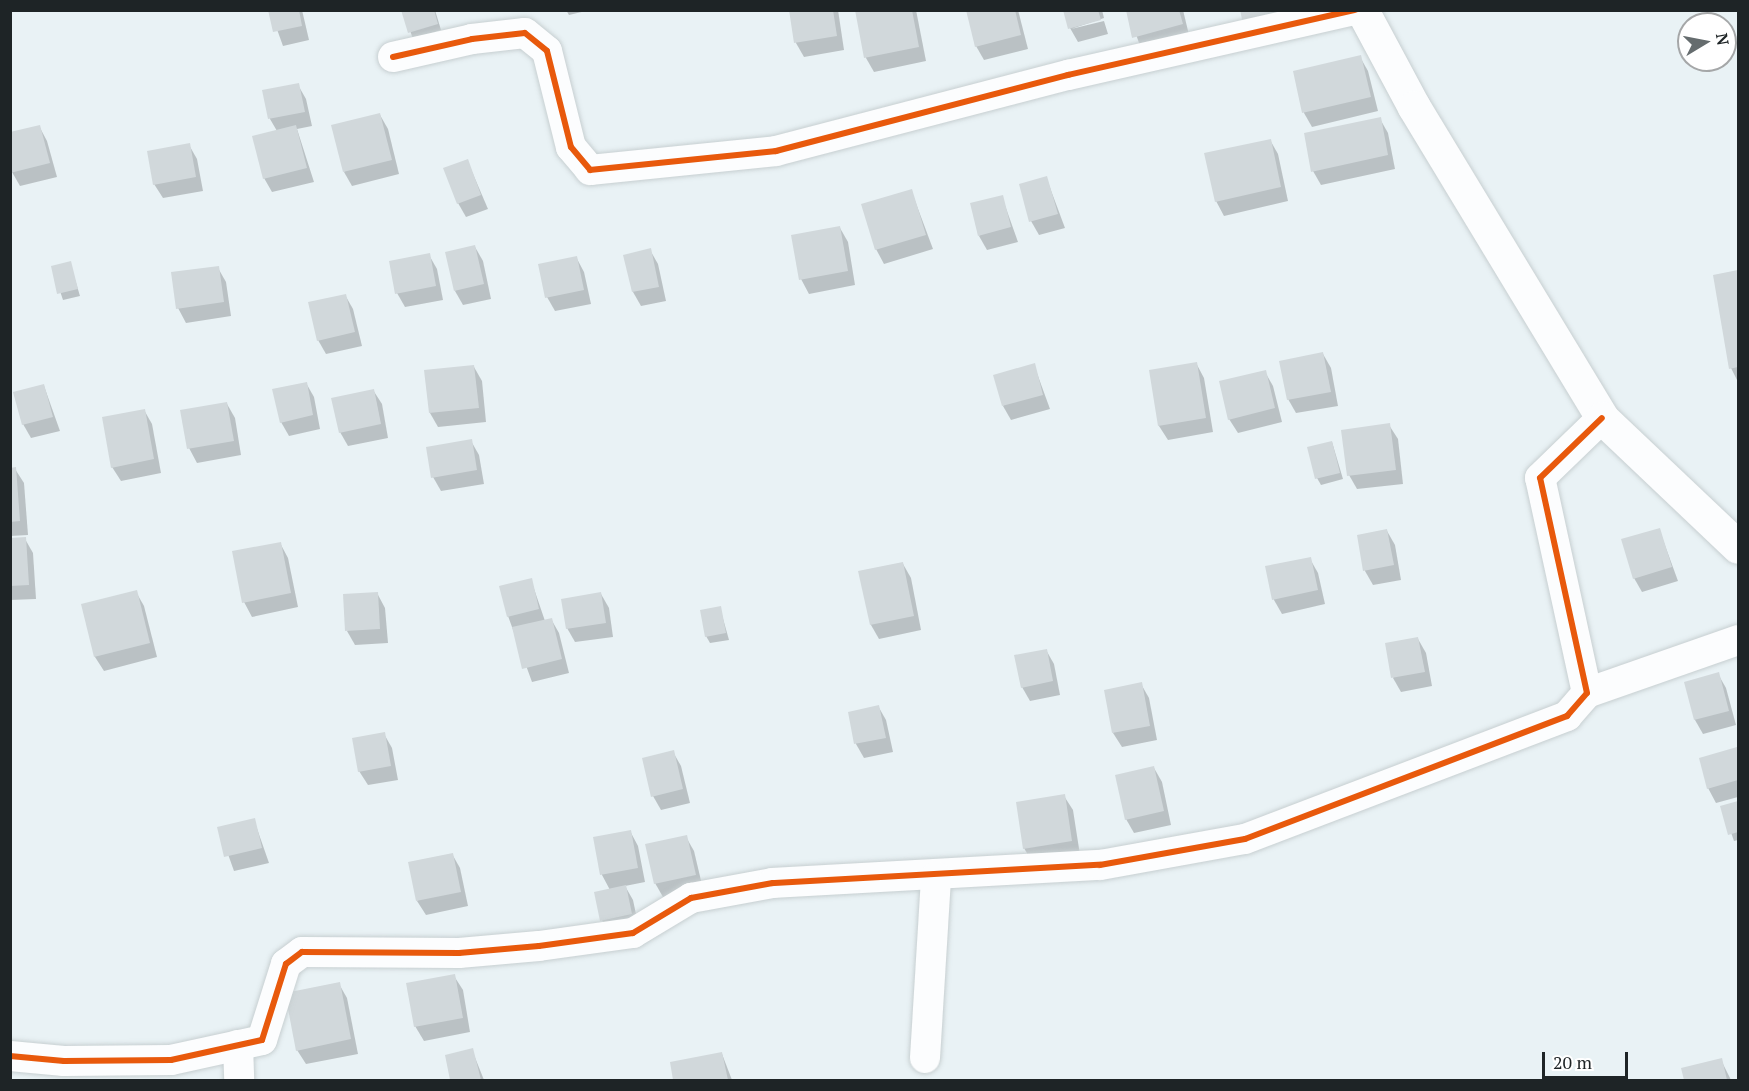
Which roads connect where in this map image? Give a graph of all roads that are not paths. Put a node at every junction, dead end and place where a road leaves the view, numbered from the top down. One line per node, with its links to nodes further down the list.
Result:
1 (1355, 10): 3 (street)
2 (1362, 10): 4 (main road)
3 (393, 57)
4 (1602, 418): 5 (main road); 7 (street)
5 (1738, 547)
6 (1738, 640): 7 (street)
7 (1587, 693): 8 (street)
8 (936, 876): 9 (street); 11 (street)
9 (238, 1045): 10 (street); 12 (street)
10 (10, 1056)
11 (925, 1058)
12 (239, 1080)

